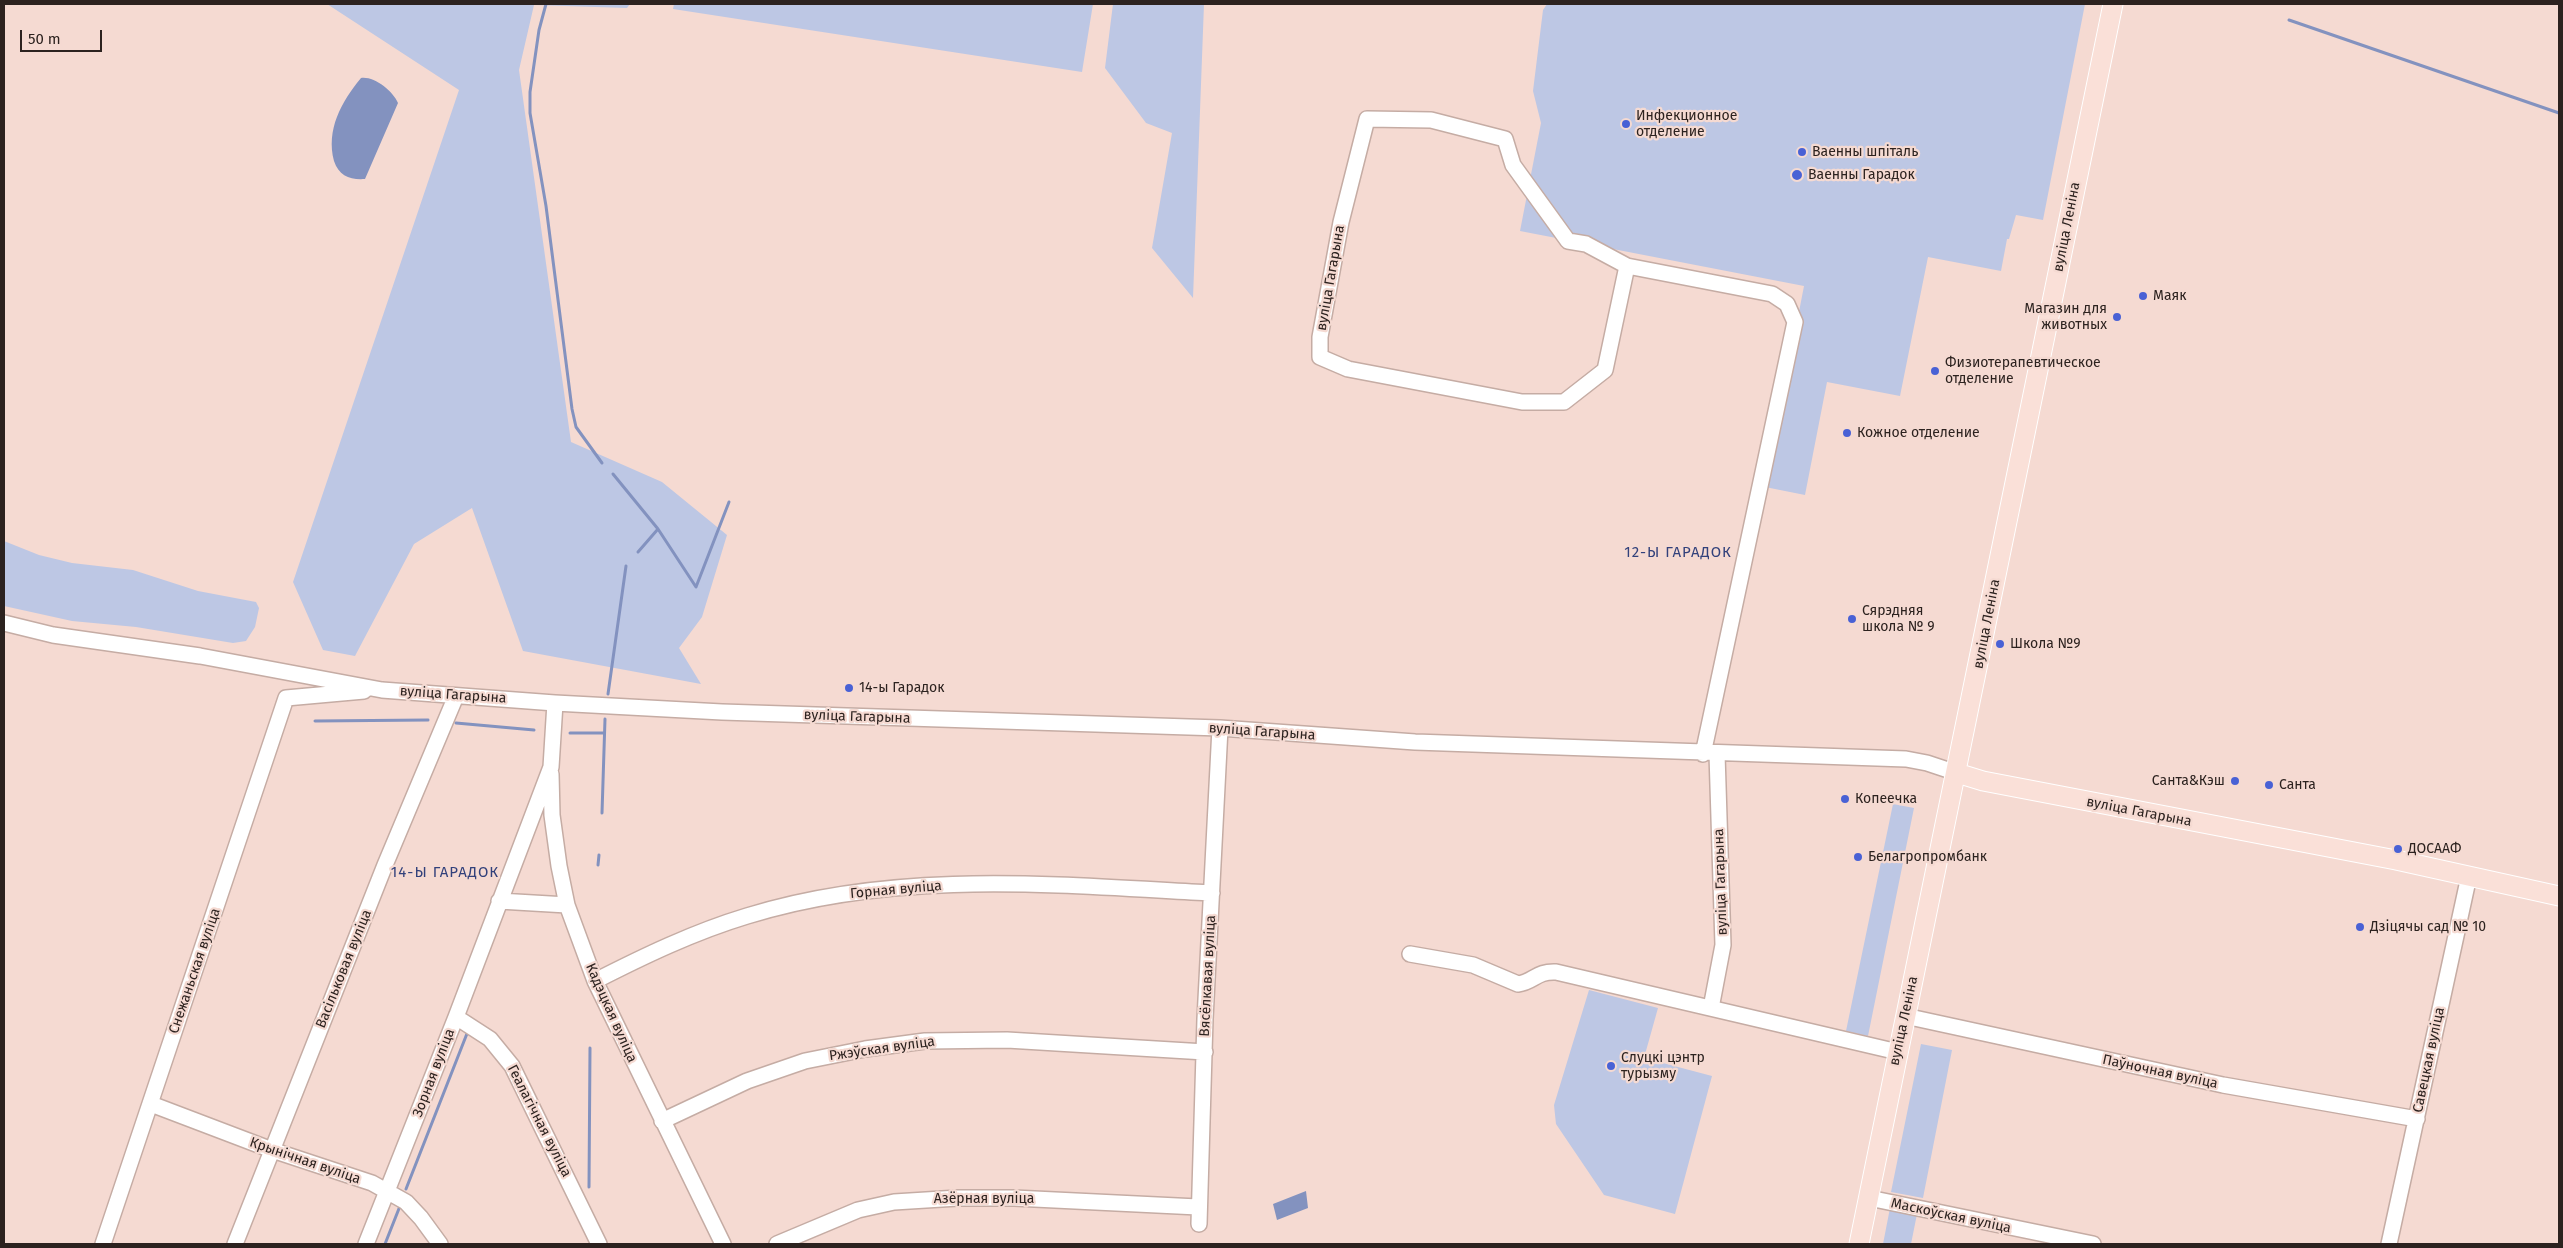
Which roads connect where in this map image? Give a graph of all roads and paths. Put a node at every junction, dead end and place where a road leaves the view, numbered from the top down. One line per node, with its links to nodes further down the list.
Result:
1 (2113, 4): 10 (main road, вуліца Леніна)
2 (1627, 266): 2 (street, вуліца Гагарына); 8 (street)
3 (4, 623): 4 (street, вуліца Гагарына)
4 (382, 690): 5 (street, вуліца Гагарына); 23 (street, Снежаньская вуліца)
5 (456, 696): 6 (street, вуліца Гагарына); 26 (street, Васільковая вуліца)
6 (555, 703): 7 (street, вуліца Гагарына); 9 (street, Зорная вуліца)
7 (1220, 728): 8 (street, вуліца Гагарына); 12 (street, Вясёлкавая вуліца)
8 (1710, 754): 10 (street, вуліца Гагарына); 18 (street, вуліца Гагарына)
9 (551, 767): 14 (street, Зорная вуліца); 15 (street, Кадэцкая вуліца)
10 (1957, 773): 11 (main road, вуліца Гагарына); 19 (main road, вуліца Леніна)
11 (2469, 876): 13 (main road, вуліца Гагарына); 24 (street, Савецкая вуліца)
12 (1212, 893): 17 (street, Горная вуліца); 21 (street, Вясёлкавая вуліца)
13 (2559, 896)
14 (499, 901): 15 (street); 20 (street, Зорная вуліца)
15 (567, 905): 17 (street, Кадэцкая вуліца)
16 (1410, 954): 18 (street)
17 (595, 981): 25 (street, Кадэцкая вуліца)
18 (1711, 1008): 22 (street)
19 (1905, 1016): 22 (main road, вуліца Леніна); 24 (street, Паўночная вуліца)
20 (456, 1017): 27 (street, Зорная вуліца); 35 (street, Геалагічная вуліца)
21 (1205, 1052): 25 (street, Ржэўская вуліца); 29 (street, Вясёлкавая вуліца)
22 (1898, 1052): 28 (main road, вуліца Леніна)
23 (151, 1104): 26 (street, Крынічная вуліца); 31 (street, Снежаньская вуліца)
24 (2417, 1119): 40 (street, Савецкая вуліца)
25 (662, 1121): 36 (street, Кадэцкая вуліца)
26 (272, 1150): 27 (street, Крынічная вуліца); 32 (street, Васільковая вуліца)
27 (387, 1192): 33 (street, Зорная вуліца); 34 (street, Крынічная вуліца)
28 (1869, 1198): 38 (main road, вуліца Леніна); 39 (street, Маскоўская вуліца)
29 (1198, 1207): 30 (street, Вясёлкавая вуліца); 37 (street, Азёрная вуліца)
30 (1199, 1224)
31 (103, 1244)
32 (235, 1244)
33 (366, 1244)
34 (440, 1244)
35 (599, 1244)
36 (723, 1244)
37 (777, 1244)
38 (1860, 1244)
39 (2093, 1244)
40 (2389, 1244)

